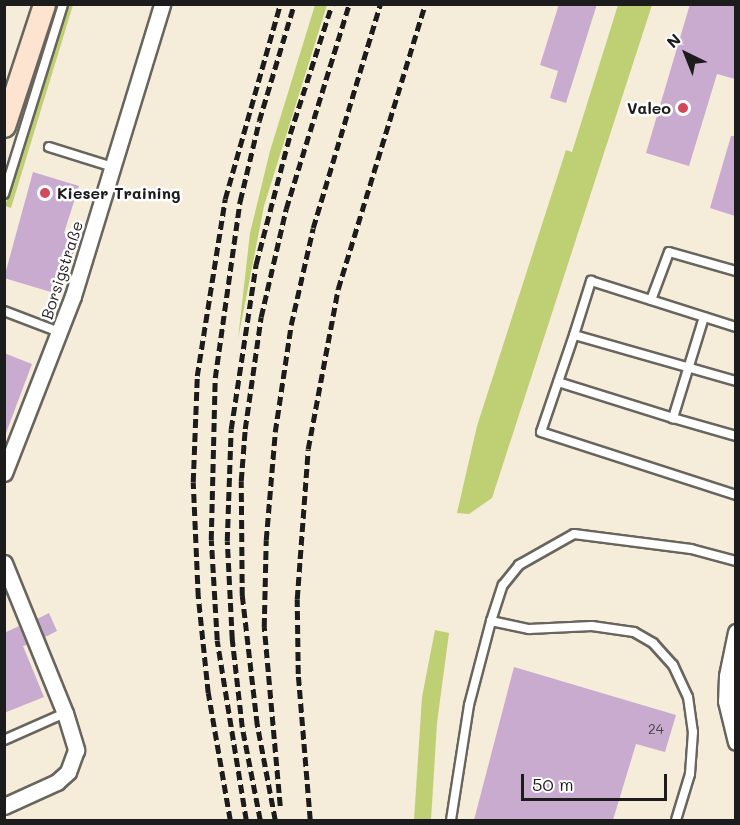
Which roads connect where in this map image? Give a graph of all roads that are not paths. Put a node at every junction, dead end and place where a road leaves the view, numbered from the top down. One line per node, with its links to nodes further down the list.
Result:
1 (44, 4): 4 (street)
2 (63, 4): 7 (lane)
3 (162, 4): 6 (street, Borsigstraße)
4 (4, 126)
5 (49, 147): 6 (lane)
6 (113, 167): 13 (street, Borsigstraße)
7 (4, 194)
8 (735, 271): 9 (lane)
9 (651, 300): 11 (lane); 14 (lane)
10 (4, 311): 13 (lane)
11 (704, 317): 12 (lane); 15 (lane)
12 (735, 327)
13 (61, 333): 20 (street, Borsigstraße)
14 (574, 335): 15 (lane); 17 (lane)
15 (688, 368): 16 (lane); 18 (lane)
16 (735, 381)
17 (558, 382): 18 (lane); 21 (lane)
18 (673, 418): 19 (lane)
19 (735, 436)
20 (4, 473)
21 (735, 495)
22 (735, 561): 24 (lane)
23 (4, 563): 26 (street)
24 (491, 621): 30 (lane); 31 (lane)
25 (735, 632): 28 (street)
26 (65, 713): 27 (lane); 29 (street)
27 (4, 740)
28 (735, 742)
29 (4, 806)
30 (451, 820)
31 (676, 820)

